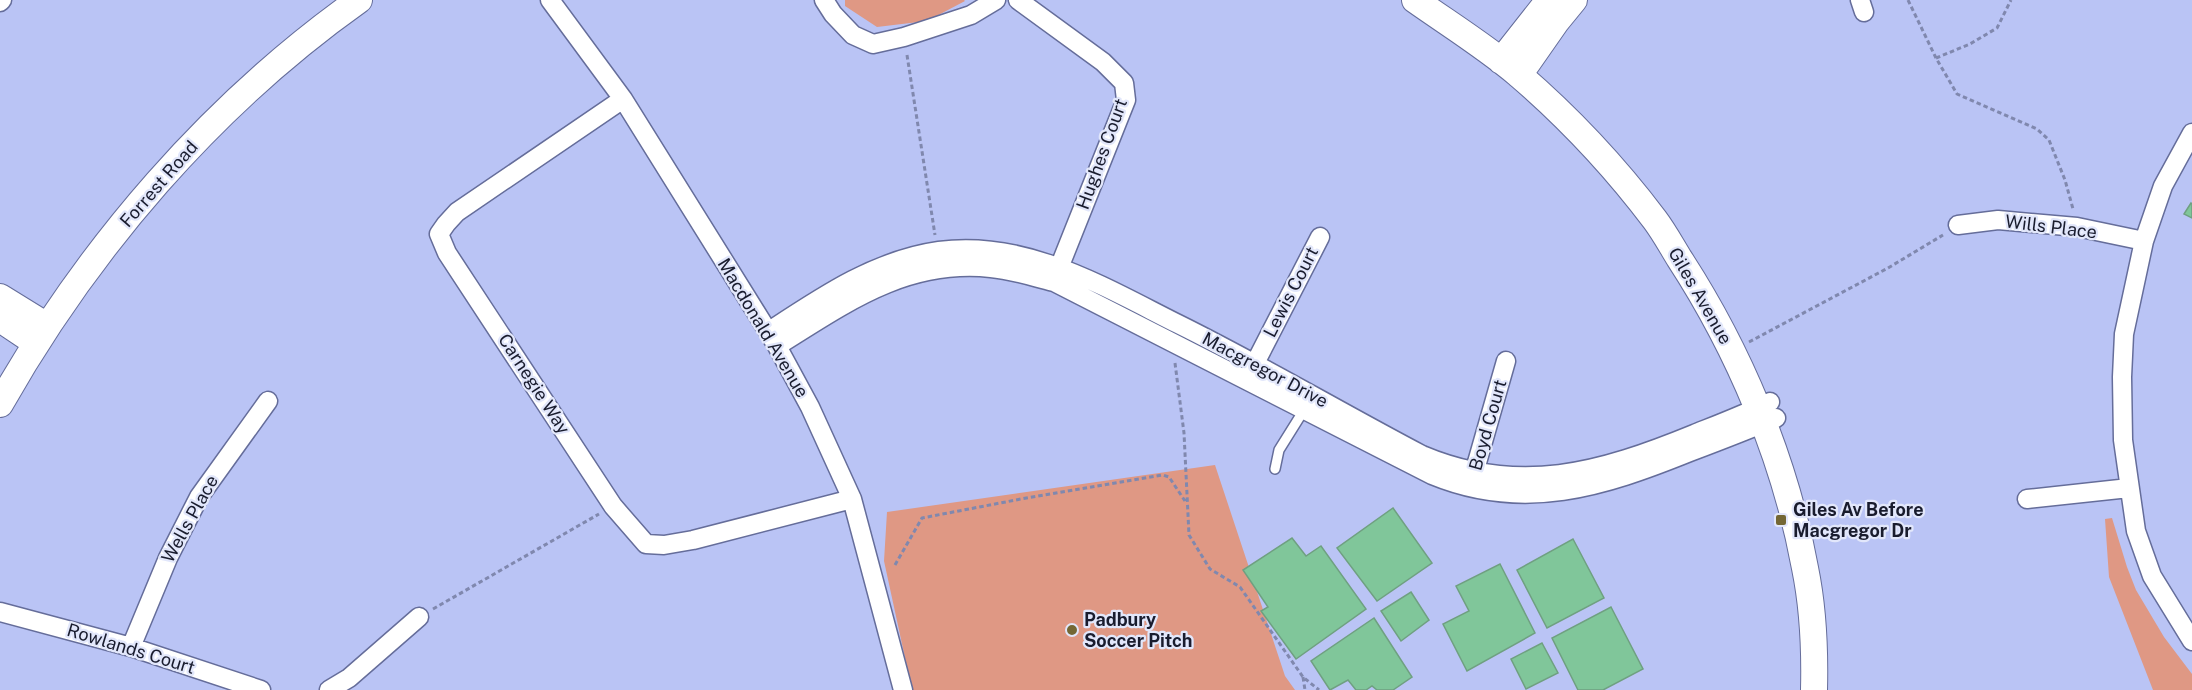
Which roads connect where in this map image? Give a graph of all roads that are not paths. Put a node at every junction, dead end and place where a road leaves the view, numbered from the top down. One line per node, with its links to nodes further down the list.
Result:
1 (338, 0): 20 (street, Forrest Road)
2 (359, 0): 20 (street, Forrest Road)
3 (550, 0): 12 (street, Macdonald Avenue)
4 (824, 0): 5 (street)
5 (996, 0)
6 (1018, 0): 17 (street, Hughes Court)
7 (1414, 0): 11 (street, Giles Avenue)
8 (1442, 0): 11 (street, Giles Avenue)
9 (1549, 0): 11 (street)
10 (1575, 0): 11 (street)
11 (1515, 61): 29 (street, Giles Avenue); 29 (street, Giles Avenue)
12 (623, 99): 21 (street, Macdonald Avenue); 33 (street, Carnegie Way)
13 (2192, 133): 16 (street)
14 (1958, 225): 16 (street, Wills Place)
15 (1320, 237): 23 (street, Lewis Court)
16 (2144, 241): 32 (street)
17 (1057, 275): 21 (street, Macgregor Drive); 21 (street, Macgregor Drive); 23 (street, Macgregor Drive); 25 (street, Macgregor Drive)
18 (0, 297): 20 (street)
19 (0, 319): 20 (street)
20 (35, 330): 24 (street, Forrest Road); 27 (street, Forrest Road)
21 (773, 339): 33 (street, Macdonald Avenue)
22 (1506, 361): 31 (street, Boyd Court)
23 (1256, 363): 25 (street, Lewis Court); 31 (street, Macgregor Drive)
24 (0, 373)
25 (1247, 380): 28 (street, Macgregor Drive)
26 (268, 401): 38 (street, Wells Place)
27 (0, 404)
28 (1304, 410): 30 (lane); 31 (street, Macgregor Drive)
29 (1766, 413): 31 (street, Macgregor Drive); 42 (street, Giles Avenue); 43 (street, Giles Avenue)
30 (1275, 469)
31 (1472, 480)
32 (2129, 488): 34 (street); 37 (street)
33 (852, 499): 41 (street, Macdonald Avenue)
34 (2027, 499)
35 (0, 612): 38 (street, Rowlands Court)
36 (419, 617): 40 (street)
37 (2192, 640)
38 (131, 647): 39 (street, Rowlands Court)
39 (261, 690)
40 (329, 690)
41 (903, 690)
42 (1814, 690)
43 (1829, 690)

